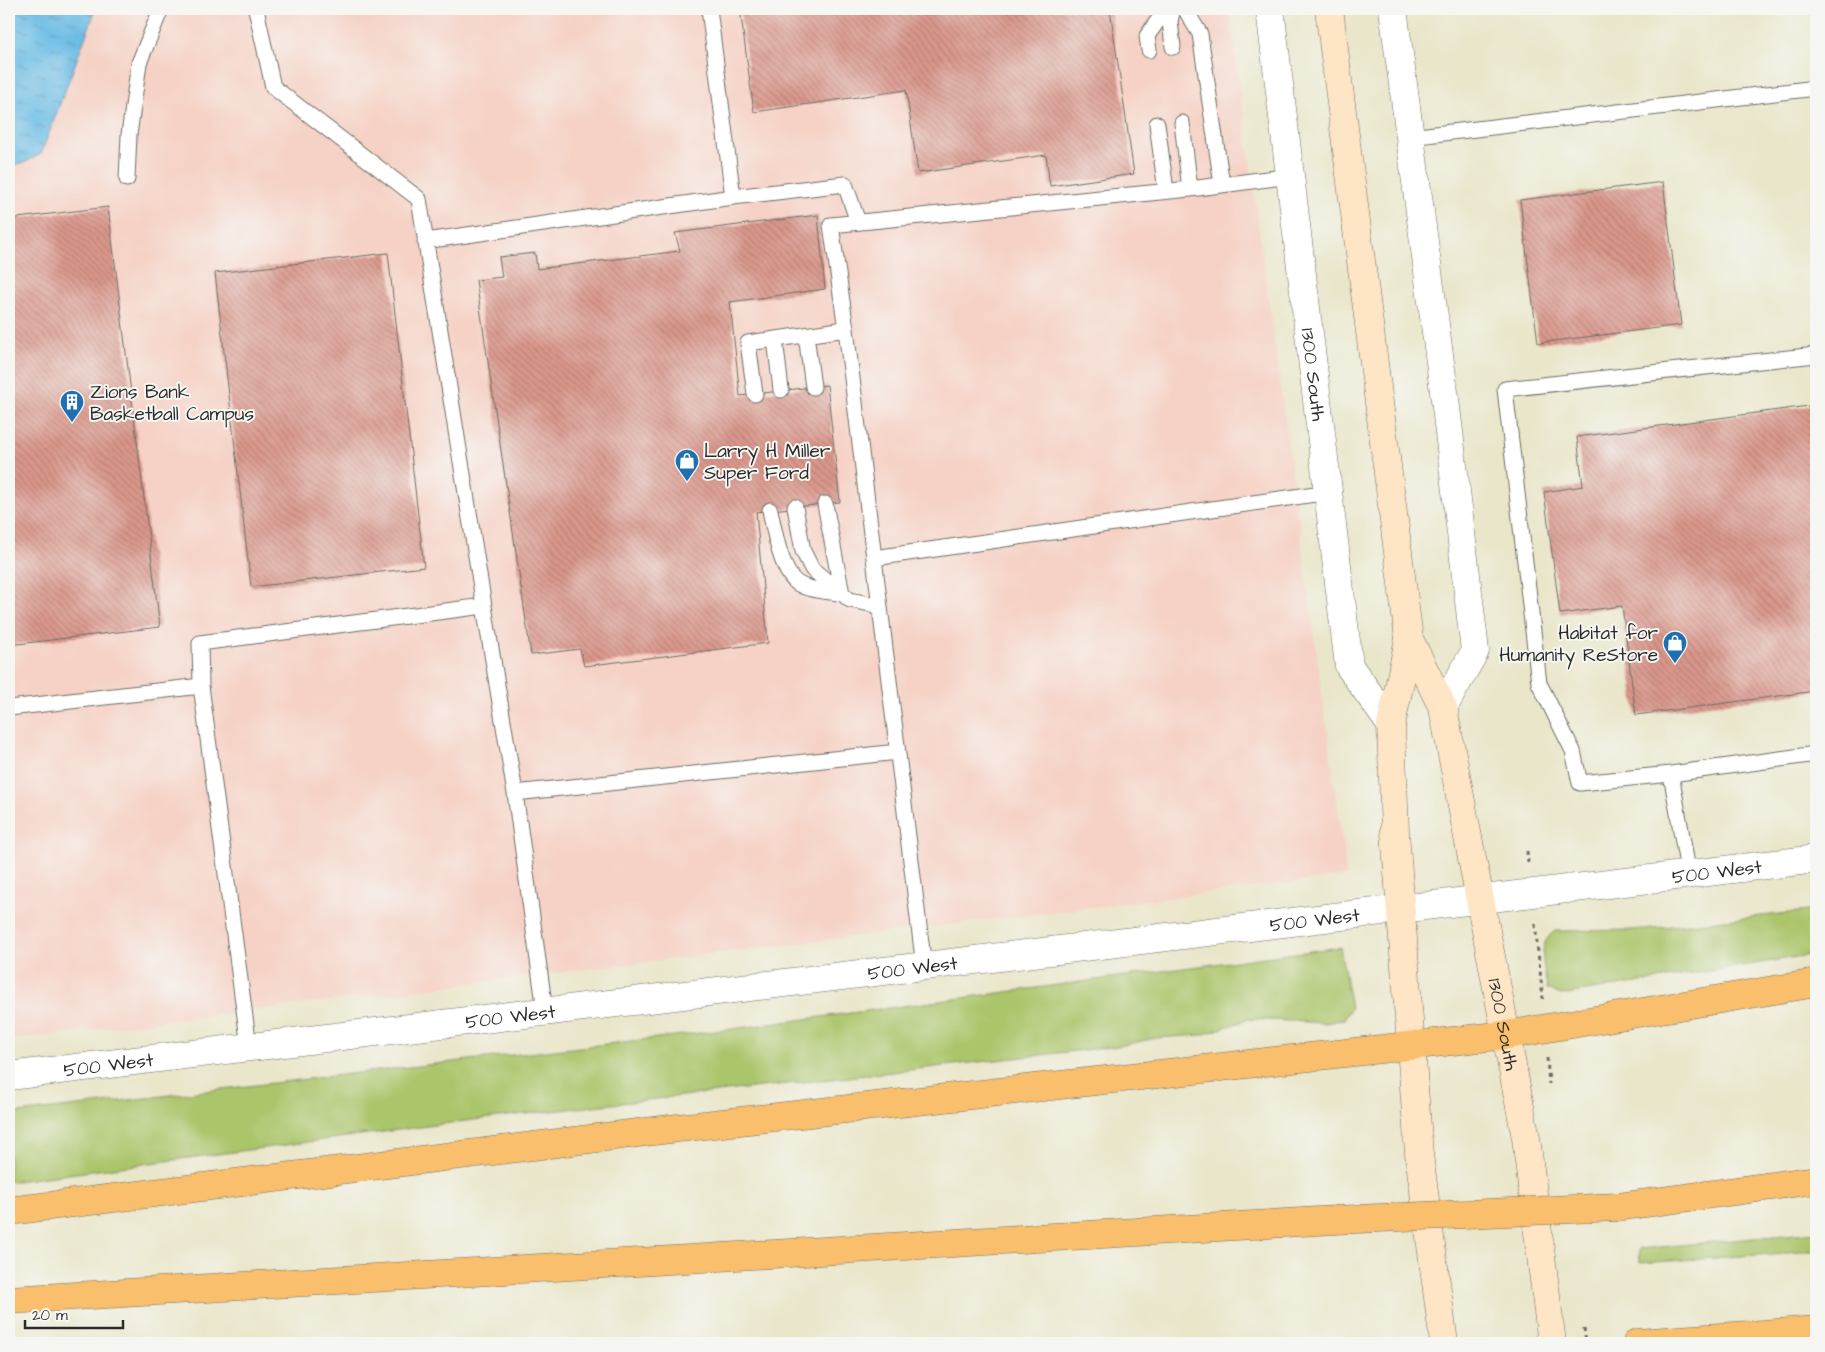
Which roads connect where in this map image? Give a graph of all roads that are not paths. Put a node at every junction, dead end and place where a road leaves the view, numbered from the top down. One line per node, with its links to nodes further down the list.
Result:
1 (161, 9): 17 (lane)
2 (256, 9): 23 (lane)
3 (709, 9): 21 (lane)
4 (1166, 9): 11 (lane)
5 (1172, 9): 10 (lane)
6 (1185, 9): 18 (lane)
7 (1270, 9): 16 (street, 1300 South)
8 (1329, 9): 39 (main road, 1300 South)
9 (1393, 9): 15 (street)
10 (1173, 47)
11 (1149, 50)
12 (1816, 88): 15 (lane)
13 (1182, 123): 19 (lane)
14 (1158, 124): 20 (lane)
15 (1410, 137): 42 (street)
16 (1291, 176): 18 (lane); 31 (street, 1300 South)
17 (126, 179)
18 (1222, 185): 19 (lane)
19 (1190, 189): 20 (lane)
20 (1166, 191): 22 (lane)
21 (733, 197): 22 (lane); 23 (lane)
22 (858, 222): 24 (lane)
23 (426, 241): 37 (lane)
24 (846, 329): 25 (lane); 35 (lane)
25 (806, 335): 26 (lane); 28 (lane)
26 (775, 339): 29 (lane); 30 (lane)
27 (1816, 355): 46 (lane)
28 (813, 387)
29 (781, 390)
30 (755, 394)
31 (1329, 492): 35 (lane); 43 (street, 1300 South)
32 (826, 504): 36 (lane)
33 (795, 507): 36 (lane)
34 (770, 510): 36 (lane)
35 (874, 558): 38 (lane)
36 (842, 594): 38 (lane)
37 (484, 606): 40 (lane); 47 (lane)
38 (880, 606): 44 (lane)
39 (1409, 639): 42 (main road, 1300 South); 43 (main road, 1300 South)
40 (201, 686): 41 (lane); 57 (lane)
41 (9, 708)
42 (1443, 708): 50 (main road, 1300 South)
43 (1391, 726): 51 (main road, 1300 South)
44 (898, 752): 47 (lane); 52 (lane)
45 (1816, 754): 46 (lane)
46 (1671, 774): 49 (lane)
47 (515, 793): 54 (lane)
48 (1816, 859): 49 (street, 500 West)
49 (1689, 876): 50 (street, 500 West)
50 (1479, 900): 51 (street, 500 West); 55 (main road, 1300 South)
51 (1400, 910): 52 (street, 500 West); 56 (main road, 1300 South)
52 (924, 967): 54 (street, 500 West)
53 (1816, 983): 55 (highway)
54 (545, 1011): 57 (street, 500 West)
55 (1506, 1035): 56 (highway); 64 (main road, 1300 South)
56 (1411, 1046): 60 (highway); 63 (main road, 1300 South)
57 (249, 1047): 58 (street, 500 West)
58 (9, 1076)
59 (1816, 1180): 61 (highway, bridge)
60 (9, 1211)
61 (9, 1300)
62 (1816, 1330): 65 (highway)
63 (1444, 1343)
64 (1552, 1343)
65 (1637, 1343)

